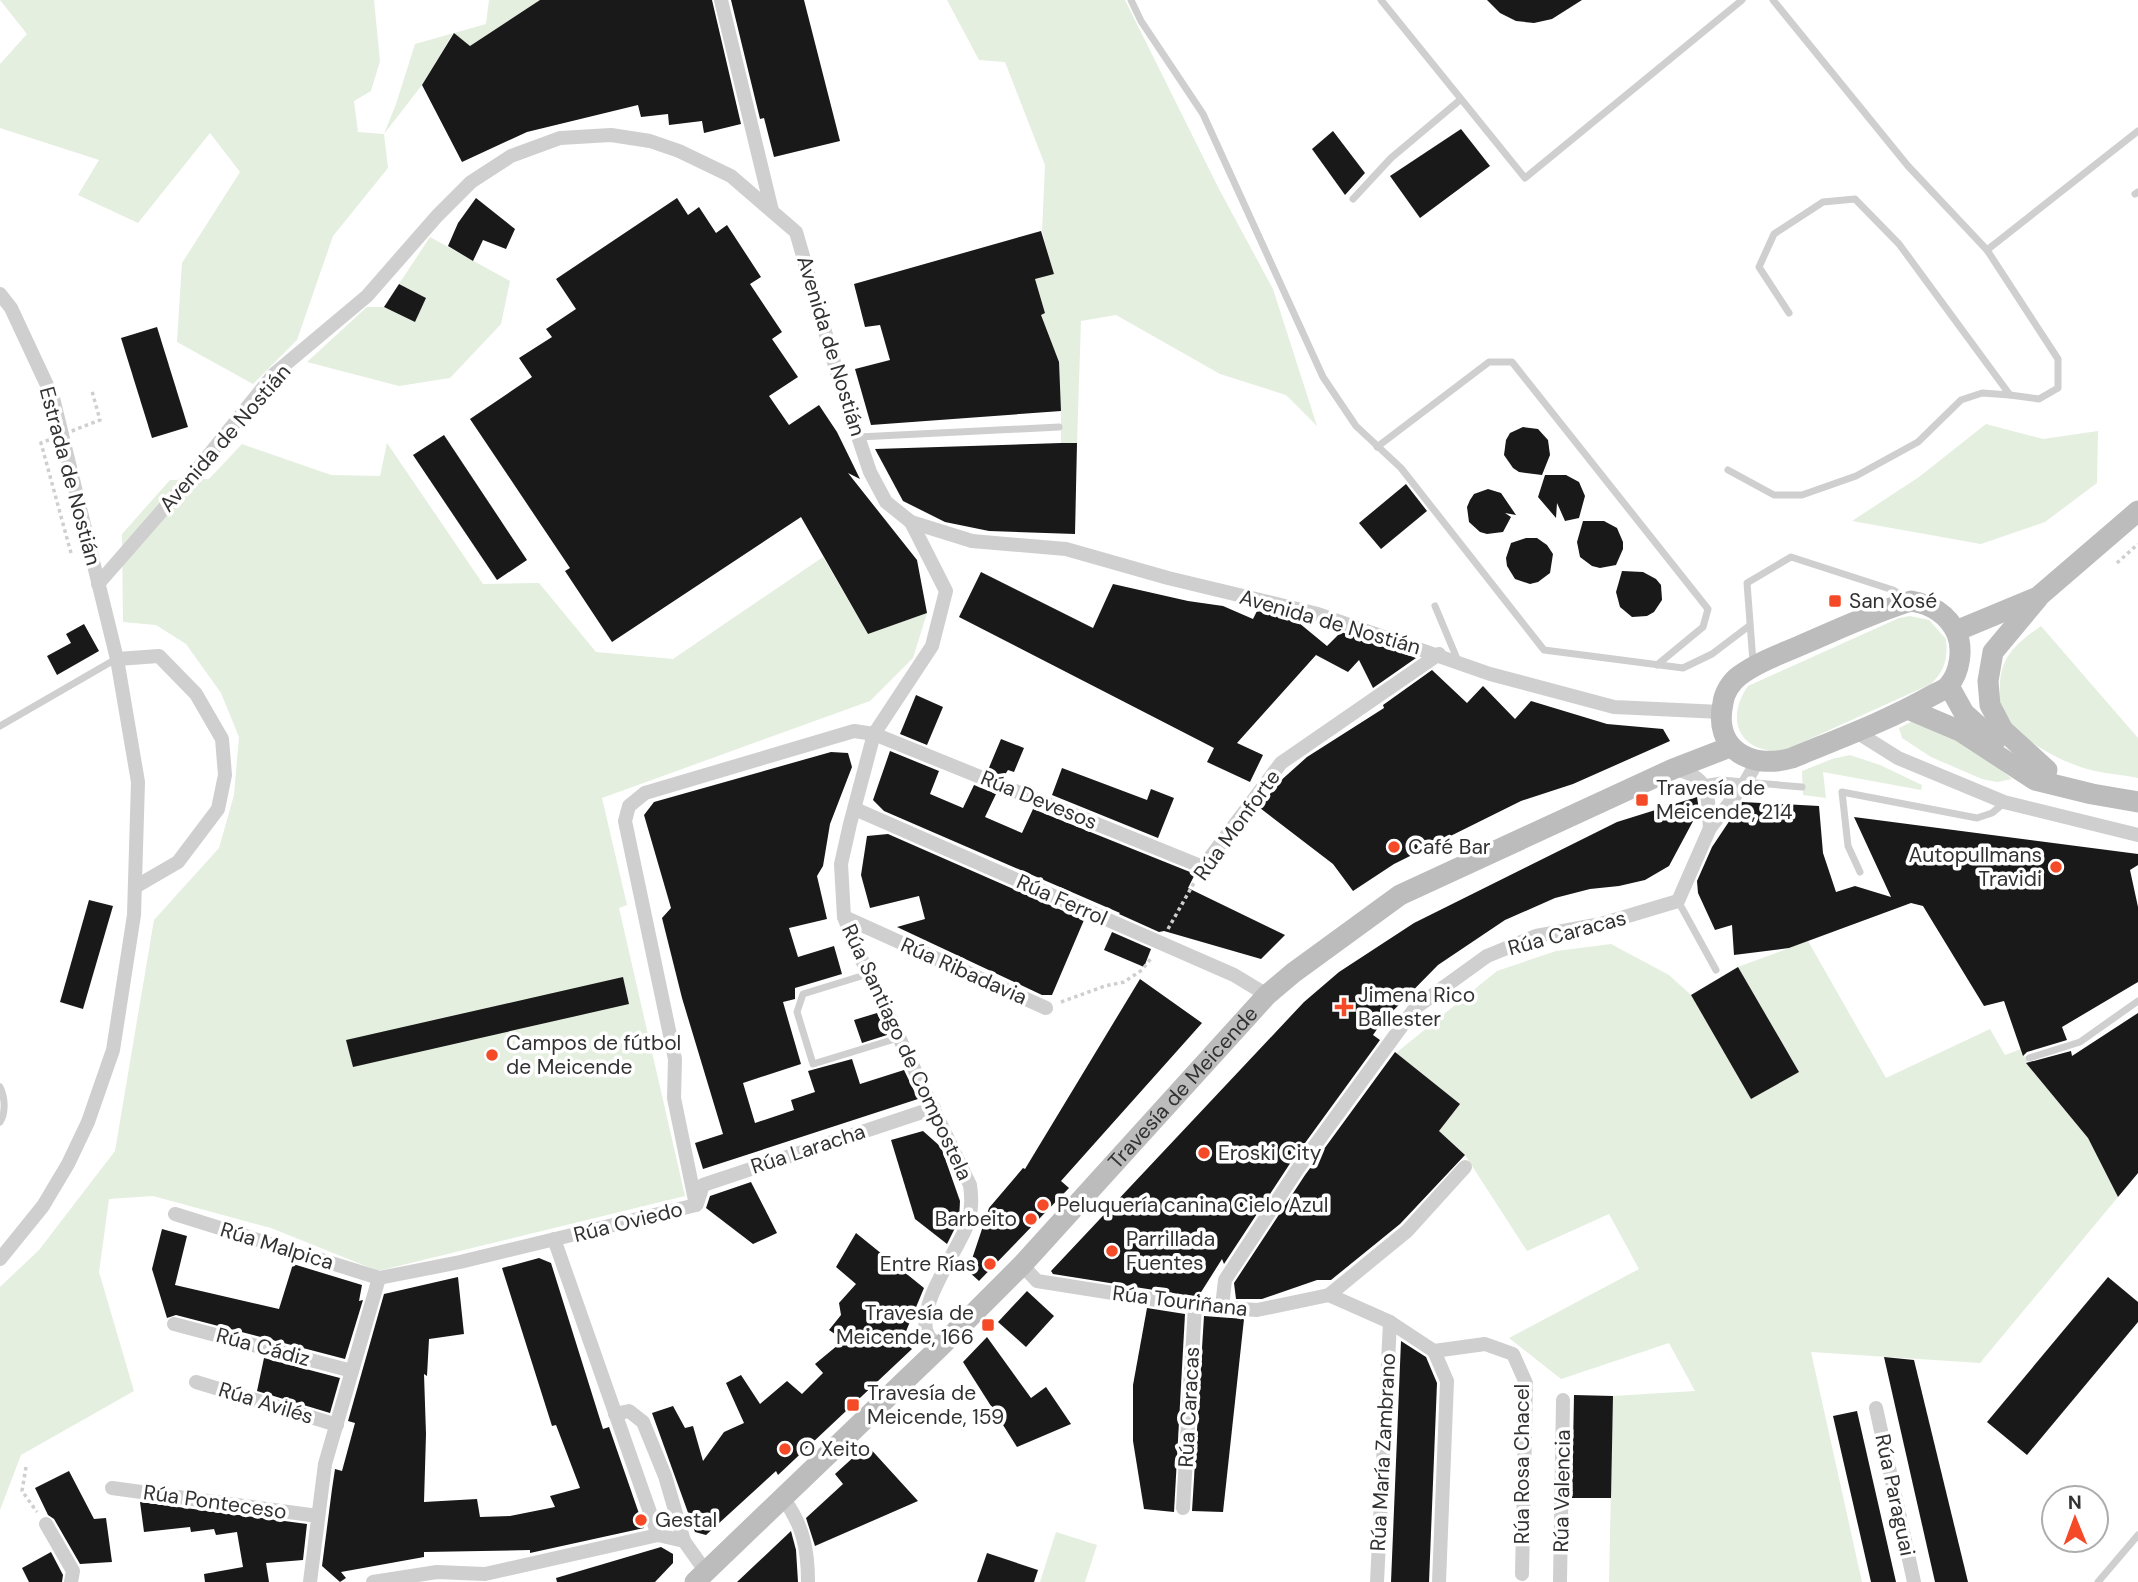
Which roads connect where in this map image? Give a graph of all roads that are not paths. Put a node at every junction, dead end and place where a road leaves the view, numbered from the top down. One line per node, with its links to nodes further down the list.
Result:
1 (721, 0): 9 (street)
2 (1131, 0): 16 (lane)
3 (1381, 0): 6 (lane)
4 (1742, 0): 6 (lane)
5 (1773, 0): 10 (lane)
6 (1460, 100): 8 (lane)
7 (2138, 131): 10 (lane)
8 (1353, 199)
9 (772, 211): 15 (street, Avenida de Nostián); 20 (street, Avenida de Nostián)
10 (1987, 250): 13 (lane)
11 (0, 294): 20 (street, Estrada de Nostián)
12 (1790, 313): 13 (lane)
13 (2010, 395): 17 (lane)
14 (1059, 427): 15 (lane)
15 (859, 437): 19 (street, Avenida de Nostián)
16 (1377, 447): 29 (lane); 29 (lane)
17 (1728, 470)
18 (2138, 511): 21 (main road)
19 (911, 522): 26 (street, Avenida de Nostián); 36 (street, Rúa Santiago de Compostela)
20 (98, 584): 27 (street, Estrada de Nostián)
21 (2038, 597): 25 (main road); 40 (main road)
22 (1911, 601): 24 (lane); 25 (main road); 30 (main road)
23 (1435, 606): 28 (lane)
24 (1749, 626): 29 (lane); 30 (lane)
25 (1956, 631): 31 (main road)
26 (1438, 654): 28 (street, Avenida de Nostián); 50 (street, Rúa Monforte)
27 (117, 659): 34 (lane); 52 (street, Estrada de Nostián); 52 (street)
28 (1459, 662): 33 (street, Avenida de Nostián)
29 (1657, 665)
30 (1753, 667): 33 (main road)
31 (1949, 686): 32 (main road); 40 (main road)
32 (1908, 709): 35 (main road); 44 (main road)
33 (1721, 712): 37 (main road)
34 (0, 726)
35 (1856, 731): 38 (main road); 45 (street)
36 (874, 734): 47 (street, Rúa Santiago de Compostela); 50 (street, Rúa Devesos); 66 (street, Rúa Oviedo)
37 (1730, 747): 38 (main road); 39 (main road, Travesía de Meicende)
38 (1757, 762): 42 (street)
39 (1673, 769): 41 (street); 57 (main road, Travesía de Meicende)
40 (2047, 770): 44 (main road)
41 (1703, 783): 42 (lane); 48 (street)
42 (1745, 783): 43 (lane); 48 (street)
43 (1802, 787)
44 (2092, 794): 46 (main road)
45 (2004, 802): 49 (street); 51 (lane)
46 (2138, 802)
47 (855, 809): 54 (street, Rúa Santiago de Compostela); 57 (street, Rúa Ferrol)
48 (1710, 828): 53 (street)
49 (2138, 835)
50 (1203, 867)
51 (1860, 872)
52 (135, 887): 69 (street, Estrada de Nostián)
53 (1678, 901): 55 (lane); 74 (street, Rúa Caracas)
54 (844, 917): 56 (street, Rúa Santiago de Compostela); 59 (street, Rúa Ribadavia)
55 (1716, 970)
56 (868, 974): 60 (street, Rúa Santiago de Compostela); 60 (lane)
57 (1267, 995): 70 (main road, Travesía de Meicende)
58 (2138, 1001): 61 (lane)
59 (1046, 1008)
60 (899, 1038): 63 (street, Rúa Santiago de Compostela)
61 (2029, 1058)
62 (0, 1087): 64 (lane)
63 (934, 1108): 66 (street, Rúa Laracha); 77 (street, Rúa Santiago de Compostela)
64 (0, 1122)
65 (1465, 1167): 72 (street)
66 (696, 1205): 68 (street, Rúa Oviedo)
67 (175, 1214): 71 (street, Rúa Malpica)
68 (554, 1240): 71 (street, Rúa Oviedo); 83 (street)
69 (0, 1259)
70 (1022, 1265): 73 (street, Rúa Touriñana); 77 (main road, Travesía de Meicende)
71 (379, 1278): 79 (street)
72 (1329, 1295): 74 (street, Rúa Touriñana); 75 (street)
73 (1195, 1306): 74 (street, Rúa Touriñana); 87 (street, Rúa Caracas)
74 (1222, 1307)
75 (1390, 1322): 78 (street); 99 (street, Rúa María Zambrano)
76 (174, 1324): 79 (street, Rúa Cádiz)
77 (940, 1347): 86 (main road, Travesía de Meicende)
78 (1434, 1351): 93 (street, Rúa Rosa Chacel); 100 (street)
79 (352, 1371): 84 (street)
80 (196, 1381): 84 (street, Rúa Avilés)
81 (1563, 1400): 101 (street, Rúa Valencia)
82 (1876, 1408): 102 (street, Rúa Paraguai)
83 (615, 1414): 90 (street); 92 (street)
84 (337, 1424): 88 (street)
85 (112, 1488): 88 (street, Rúa Ponteceso)
86 (783, 1498): 94 (main road, Travesía de Meicende); 98 (street)
87 (1183, 1508)
88 (318, 1516): 96 (street)
89 (46, 1524): 95 (street)
90 (658, 1535): 92 (street); 97 (street)
91 (2138, 1535): 103 (lane)
92 (684, 1541): 94 (street)
93 (1522, 1574)
94 (700, 1577)
95 (71, 1582)
96 (310, 1582)
97 (373, 1582)
98 (808, 1582)
99 (1377, 1582)
100 (1439, 1582)
101 (1560, 1582)
102 (1914, 1582)
103 (2098, 1582)

